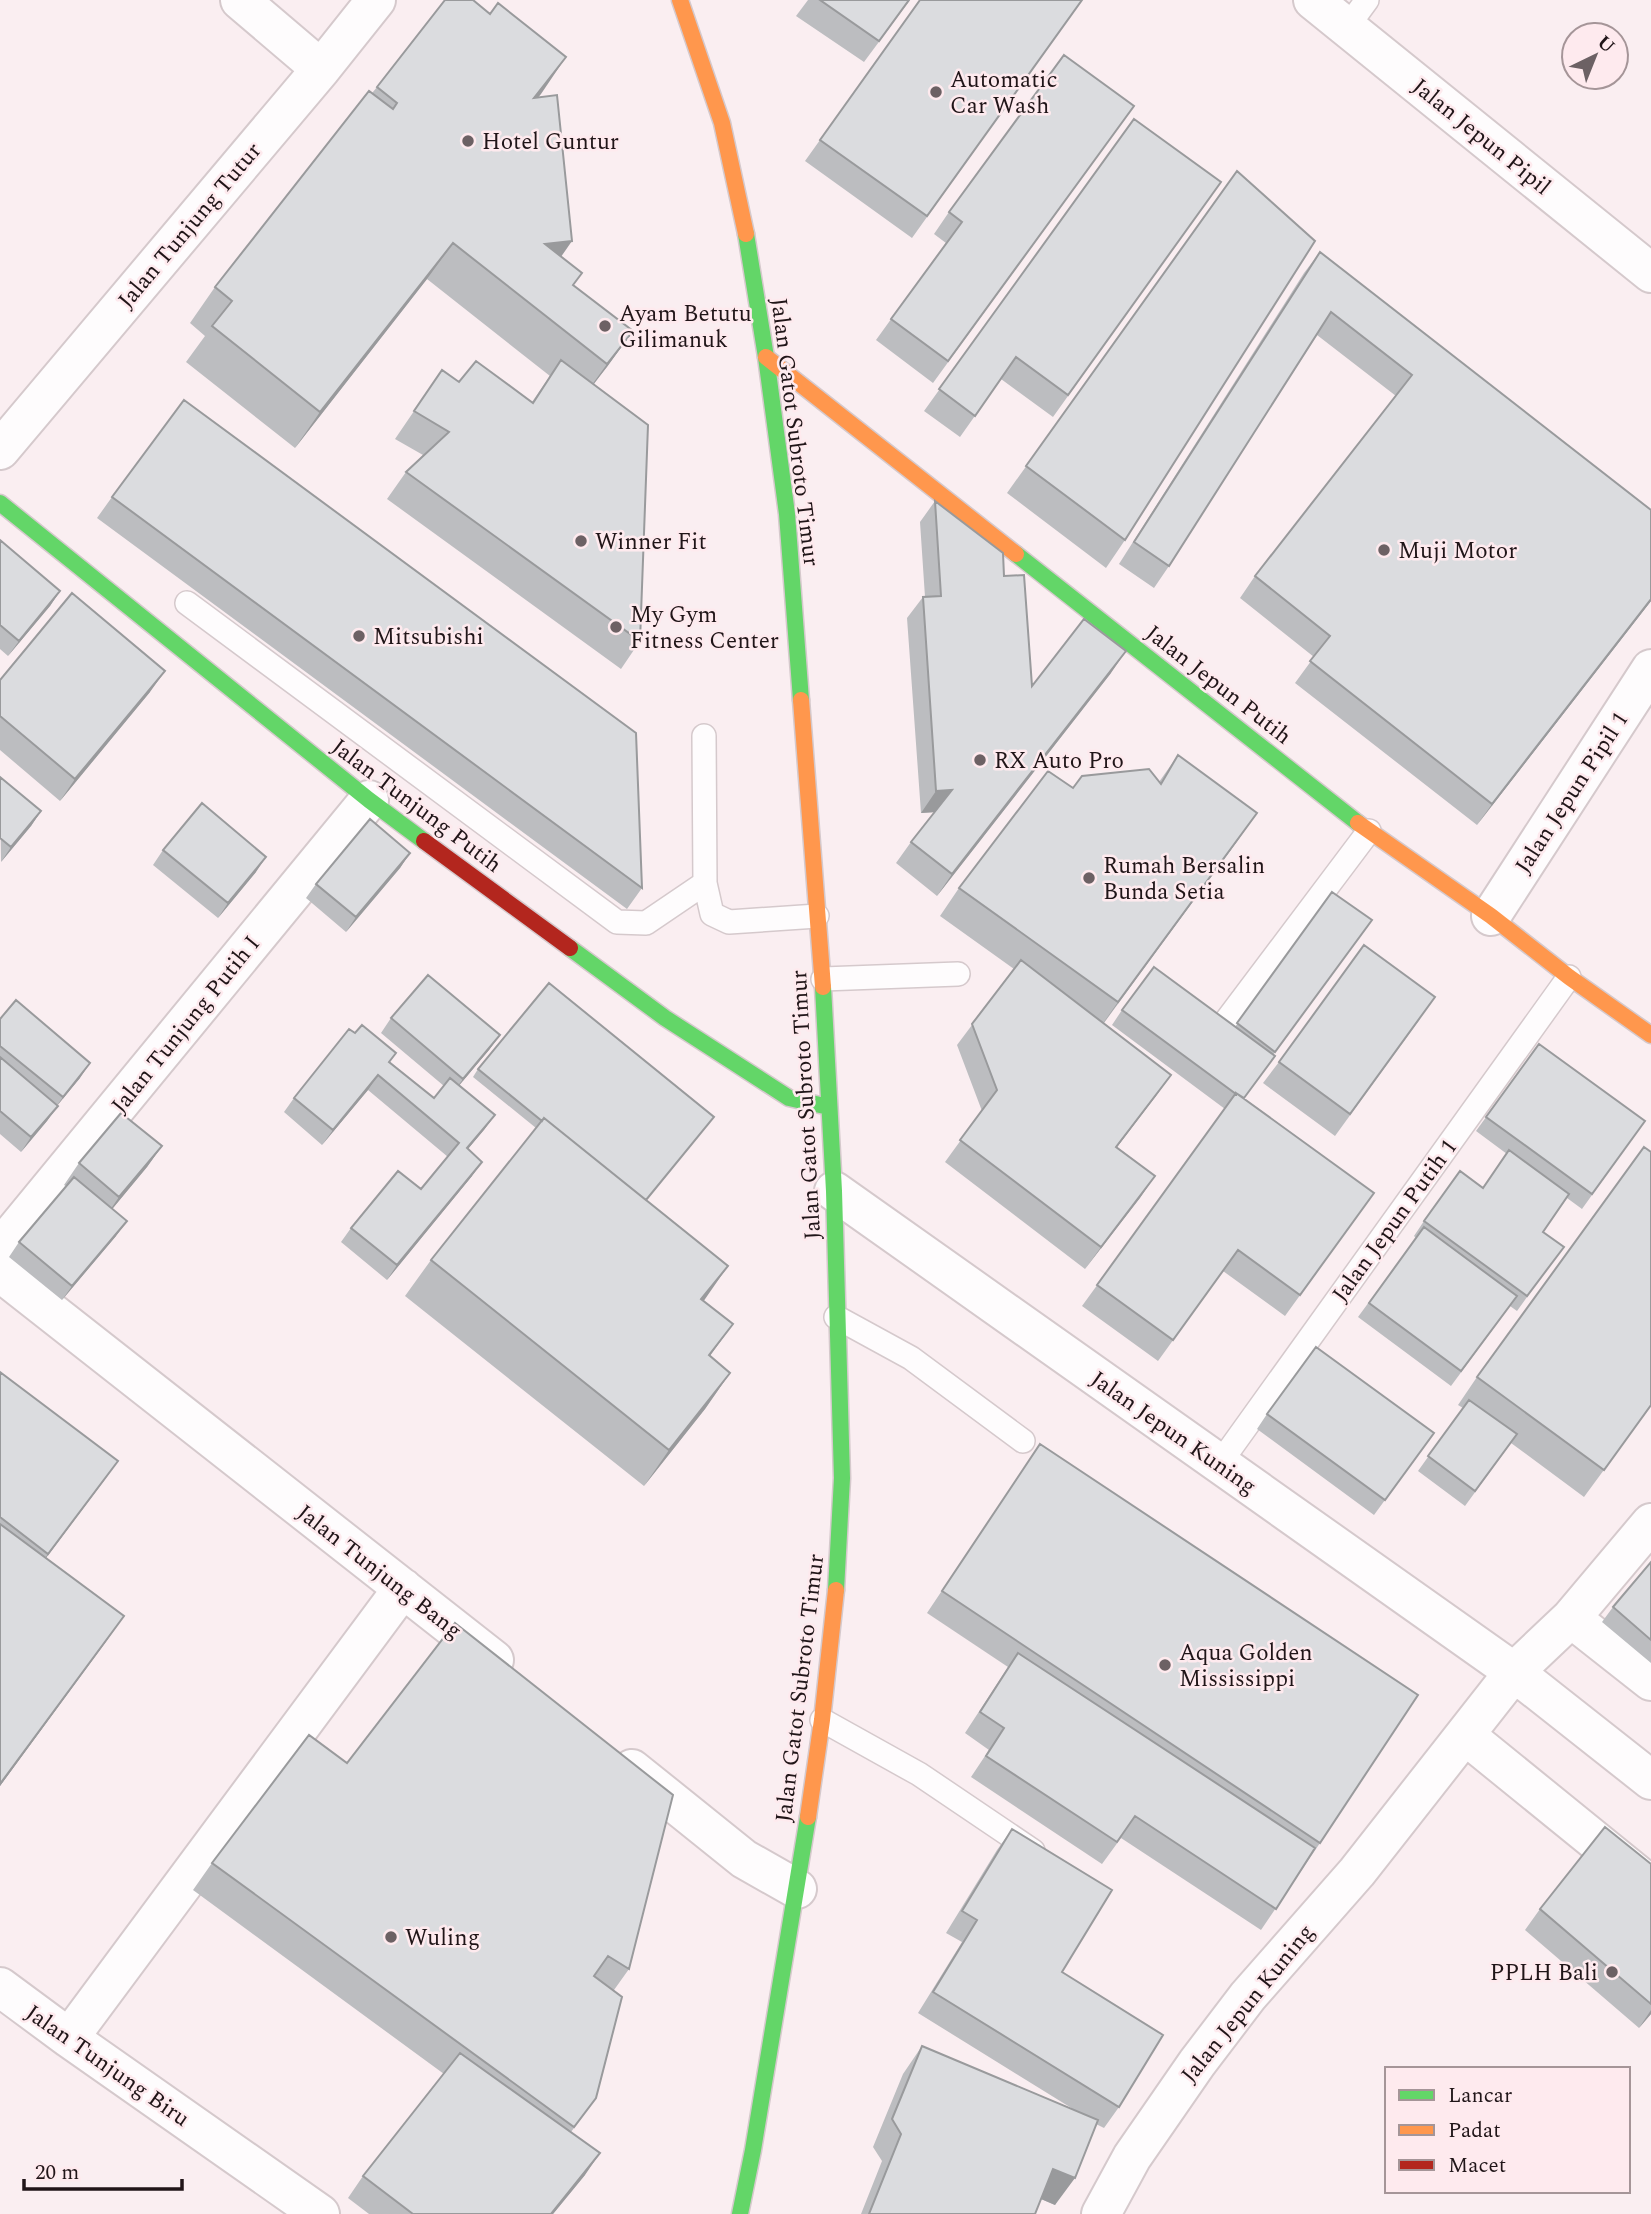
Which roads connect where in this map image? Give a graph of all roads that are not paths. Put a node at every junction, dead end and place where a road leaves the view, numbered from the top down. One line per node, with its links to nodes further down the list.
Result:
1 (240, 0): 6 (street)
2 (376, 0): 6 (street, Jalan Tunjung Tutur)
3 (680, 0): 8 (main road, Jalan Gatot Subroto Timur)
4 (1313, 0): 5 (street, Jalan Jepun Pipil)
5 (1357, 13): 7 (street, Jalan Jepun Pipil)
6 (321, 69): 9 (street, Jalan Tunjung Tutur)
7 (1651, 273)
8 (766, 358): 15 (main road, Jalan Jepun Putih); 17 (main road, Jalan Gatot Subroto Timur)
9 (0, 450)
10 (0, 503): 14 (main road, Jalan Tunjung Putih)
11 (187, 603): 16 (lane)
12 (1651, 669): 18 (street, Jalan Jepun Pipil 1)
13 (704, 736): 16 (lane)
14 (369, 800): 24 (main road, Jalan Tunjung Putih); 26 (street, Jalan Tunjung Putih I)
15 (1369, 831): 18 (main road, Jalan Jepun Putih); 22 (lane)
16 (705, 883): 17 (lane)
17 (817, 916): 21 (main road, Jalan Gatot Subroto Timur)
18 (1491, 916): 20 (main road, Jalan Jepun Putih)
19 (958, 974): 21 (lane)
20 (1569, 977): 23 (main road, Jalan Jepun Putih); 30 (lane, Jalan Jepun Putih 1)
21 (824, 979): 24 (main road, Jalan Gatot Subroto Timur)
22 (1220, 1029)
23 (1651, 1035)
24 (830, 1107): 25 (main road, Jalan Gatot Subroto Timur)
25 (834, 1191): 28 (main road, Jalan Gatot Subroto Timur); 30 (street, Jalan Jepun Kuning)
26 (0, 1249)
27 (0, 1272): 32 (street, Jalan Tunjung Bang)
28 (836, 1317): 29 (lane); 37 (main road, Jalan Gatot Subroto Timur)
29 (1023, 1441)
30 (1220, 1464): 34 (street, Jalan Jepun Kuning)
31 (1651, 1523): 33 (street, Jalan Jepun Kuning)
32 (403, 1588): 36 (street, Jalan Tunjung Bang); 45 (street)
33 (1571, 1618): 34 (street, Jalan Jepun Kuning); 35 (street)
34 (1514, 1672): 38 (street, Jalan Jepun Kuning); 40 (street, Jalan Jepun Kuning)
35 (1651, 1681)
36 (521, 1682)
37 (822, 1720): 41 (lane); 43 (main road, Jalan Gatot Subroto Timur)
38 (1465, 1735): 42 (street); 48 (street, Jalan Jepun Kuning)
39 (607, 1749): 43 (street)
40 (1651, 1780)
41 (1034, 1852)
42 (1651, 1886)
43 (797, 1889): 47 (main road, Jalan Gatot Subroto Timur)
44 (0, 1987): 45 (street, Jalan Tunjung Biru)
45 (69, 2038): 46 (street, Jalan Tunjung Biru)
46 (320, 2214)
47 (740, 2214)
48 (1101, 2214)

